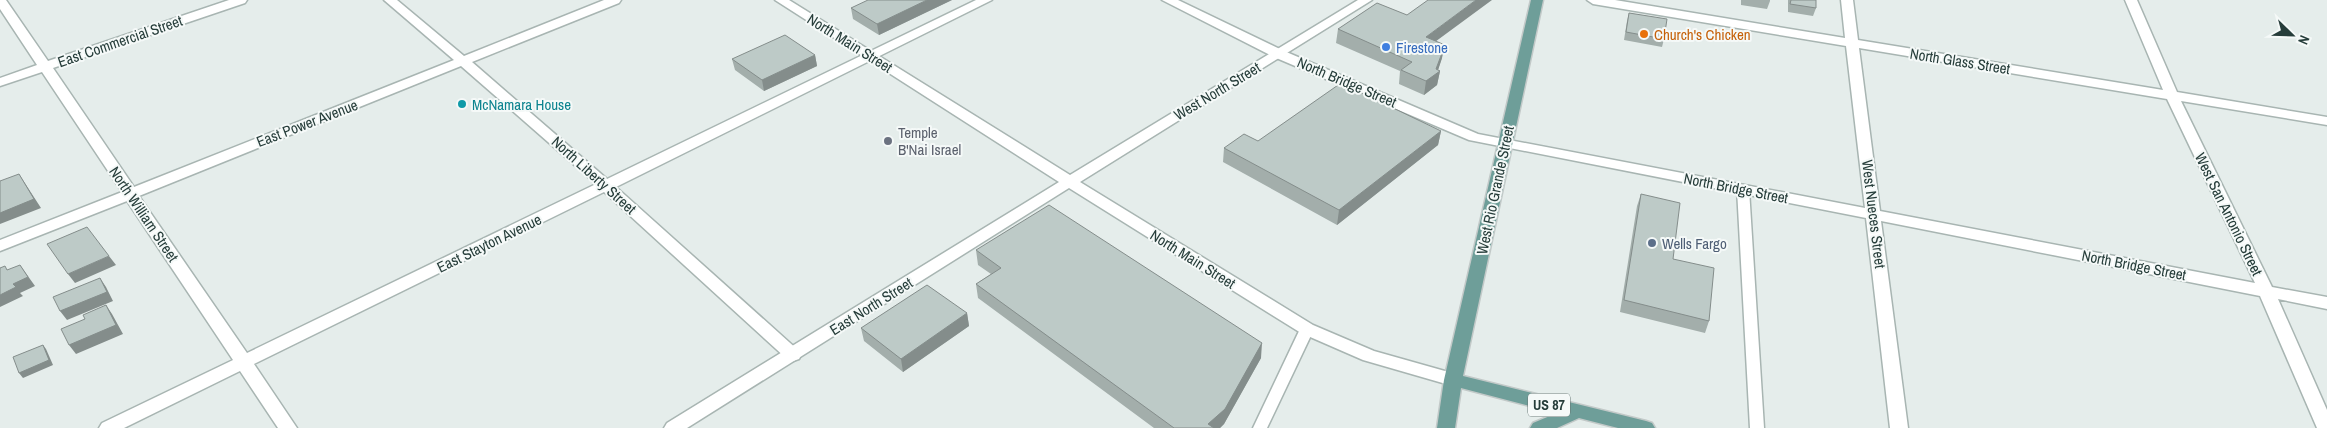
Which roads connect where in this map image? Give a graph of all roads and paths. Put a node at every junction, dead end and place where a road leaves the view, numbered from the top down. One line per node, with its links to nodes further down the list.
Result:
1 (0, 0): 17 (street, North William Street)
2 (241, 0): 17 (street, East Commercial Street)
3 (390, 0): 16 (street, North Liberty Street)
4 (615, 0): 16 (street, East Power Avenue)
5 (781, 0): 15 (street, North Main Street)
6 (986, 0): 15 (street, East Stayton Avenue)
7 (1168, 0): 14 (street, North Bridge Street)
8 (1366, 0): 14 (street, West North Street)
9 (1537, 0): 21 (main road, West Rio Grande Street)
10 (1593, 0): 13 (street, North Glass Street)
11 (1847, 0): 13 (street, West Nueces Street)
12 (2131, 0): 19 (street, West San Antonio Street)
13 (1851, 42): 19 (street, North Glass Street); 26 (street, West Nueces Street)
14 (1279, 54): 21 (street, North Bridge Street); 22 (street, West North Street)
15 (870, 56): 22 (street, North Main Street); 23 (street, East Stayton Avenue)
16 (465, 62): 23 (street, North Liberty Street); 25 (street, East Power Avenue)
17 (44, 67): 18 (street, East Commercial Street); 25 (street, North William Street)
18 (0, 82)
19 (2172, 96): 20 (street, North Glass Street); 28 (street, West San Antonio Street)
20 (2327, 121)
21 (1506, 144): 24 (street, North Bridge Street); 33 (main road, West Rio Grande Street)
22 (1069, 182): 30 (street, North Main Street); 31 (street, East North Street)
23 (607, 186): 31 (street, North Liberty Street); 32 (street, East Stayton Avenue)
24 (1743, 189): 26 (street, North Bridge Street); 42 (lane)
25 (130, 193): 27 (street, East Power Avenue); 32 (street, North William Street)
26 (1874, 215): 28 (street, North Bridge Street); 43 (street, West Nueces Street)
27 (0, 246)
28 (2266, 290): 29 (street, North Bridge Street); 44 (street, West San Antonio Street)
29 (2327, 303)
30 (1307, 329): 33 (street, North Main Street); 38 (lane)
31 (793, 355): 35 (street, East North Street)
32 (244, 362): 36 (street, East Stayton Avenue); 37 (street, North William Street)
33 (1453, 380): 34 (main road, North Main Street / US 87); 39 (main road, West Rio Grande Street)
34 (1576, 412): 40 (main road); 41 (main road, North Main Street / US 87)
35 (676, 427)
36 (108, 428)
37 (288, 428)
38 (1260, 428)
39 (1446, 428)
40 (1539, 428)
41 (1646, 428)
42 (1757, 428)
43 (1899, 428)
44 (2326, 428)

